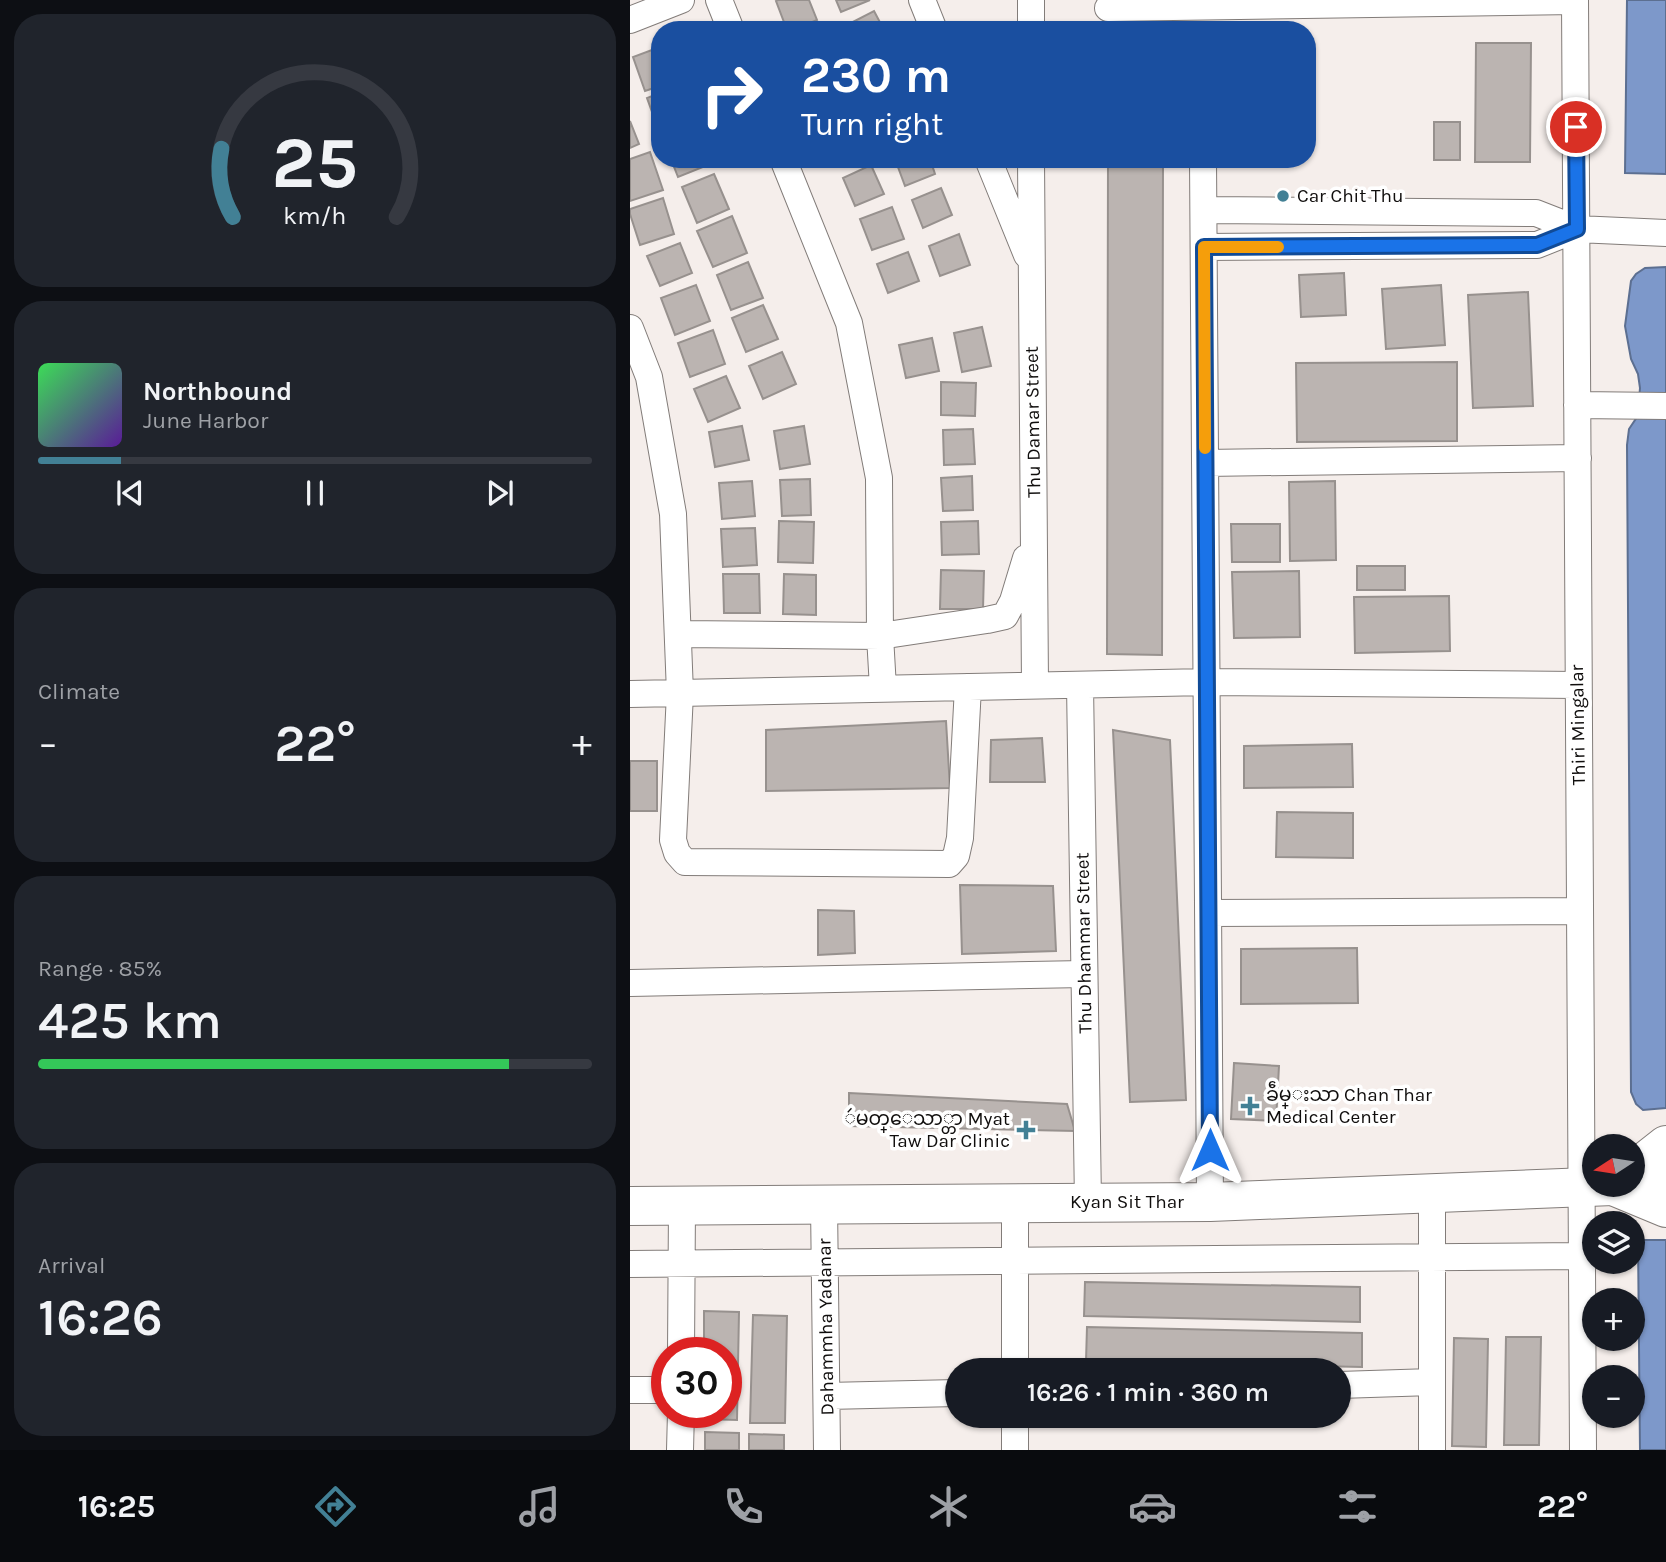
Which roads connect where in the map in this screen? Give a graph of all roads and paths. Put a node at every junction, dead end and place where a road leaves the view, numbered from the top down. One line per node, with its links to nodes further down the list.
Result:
1 (681, 0): 8 (street)
2 (719, 0): 9 (street)
3 (922, 0): 10 (street)
4 (1031, 0): 11 (street)
5 (1575, 0): 7 (street); 18 (street, Thiri Mingalar)
6 (1108, 8): 7 (street)
7 (1202, 12)
8 (630, 20)
9 (727, 21)
10 (930, 21)
11 (1031, 21)
12 (787, 168): 30 (street)
13 (992, 168): 22 (street)
14 (1031, 168): 22 (street, Thu Damar Street)
15 (1203, 168): 16 (street)
16 (1204, 210): 17 (street); 20 (street)
17 (1379, 211): 18 (street); 21 (street)
18 (1577, 229): 19 (street); 21 (street); 24 (street, Thiri Mingalar)
19 (1666, 233)
20 (1204, 247): 21 (street); 27 (street)
21 (1381, 247)
22 (1032, 266): 28 (street, Thu Damar Street)
23 (630, 328): 29 (street)
24 (1577, 405): 25 (street); 26 (street, Thiri Mingalar)
25 (1666, 406)
26 (1578, 457): 27 (street); 34 (street, Thiri Mingalar)
27 (1205, 463): 31 (street)
28 (1034, 529): 30 (street); 32 (street, Thu Damar Street)
29 (678, 634): 30 (street); 37 (street)
30 (880, 636): 36 (street)
31 (1207, 682): 33 (street); 34 (street); 40 (street)
32 (1035, 685): 33 (street); 35 (street)
33 (1080, 685): 41 (street, Thu Dhammar Street)
34 (1578, 685): 39 (street, Thiri Mingalar)
35 (968, 687): 36 (street); 37 (street)
36 (883, 688): 37 (street)
37 (680, 693): 38 (street)
38 (630, 694)
39 (1580, 911): 40 (street); 43 (street, Thiri Mingalar)
40 (1208, 913): 52 (street)
41 (1084, 974): 42 (street); 51 (street, Thu Dhammar Street)
42 (630, 982)
43 (1599, 1134)
44 (1666, 1145): 45 (main road)
45 (1645, 1162)
46 (1645, 1186): 47 (main road, Kyan Sit Thar)
47 (1666, 1186)
48 (1582, 1187): 49 (main road, Kyan Sit Thar)
49 (1432, 1193): 52 (main road, Kyan Sit Thar); 59 (street)
50 (1634, 1197): 57 (main road)
51 (1088, 1202): 52 (main road, Kyan Sit Thar); 53 (main road, Kyan Sit Thar)
52 (1210, 1202)
53 (1015, 1203): 54 (main road, Kyan Sit Thar); 60 (street)
54 (824, 1204): 55 (main road, Kyan Sit Thar); 61 (street, Dahammha Yadanar)
55 (682, 1205): 56 (main road, Kyan Sit Thar); 63 (street)
56 (630, 1206)
57 (1666, 1208)
58 (1582, 1256): 59 (street)
59 (1432, 1257): 60 (street); 67 (street)
60 (1016, 1261): 61 (street); 66 (street)
61 (826, 1262): 63 (street); 72 (street, Dahammha Yadanar)
62 (630, 1264): 63 (street)
63 (682, 1264): 65 (street)
64 (1582, 1274): 79 (street, Thiri Mingalar)
65 (681, 1337)
66 (1015, 1358)
67 (1432, 1382): 68 (street); 78 (street)
68 (1351, 1385)
69 (630, 1390): 70 (street)
70 (651, 1391)
71 (945, 1393): 72 (street)
72 (827, 1396): 76 (street, Dahammha Yadanar)
73 (681, 1428): 75 (street)
74 (1015, 1428): 77 (street)
75 (680, 1450)
76 (827, 1450)
77 (1015, 1450)
78 (1432, 1450)
79 (1583, 1450)

